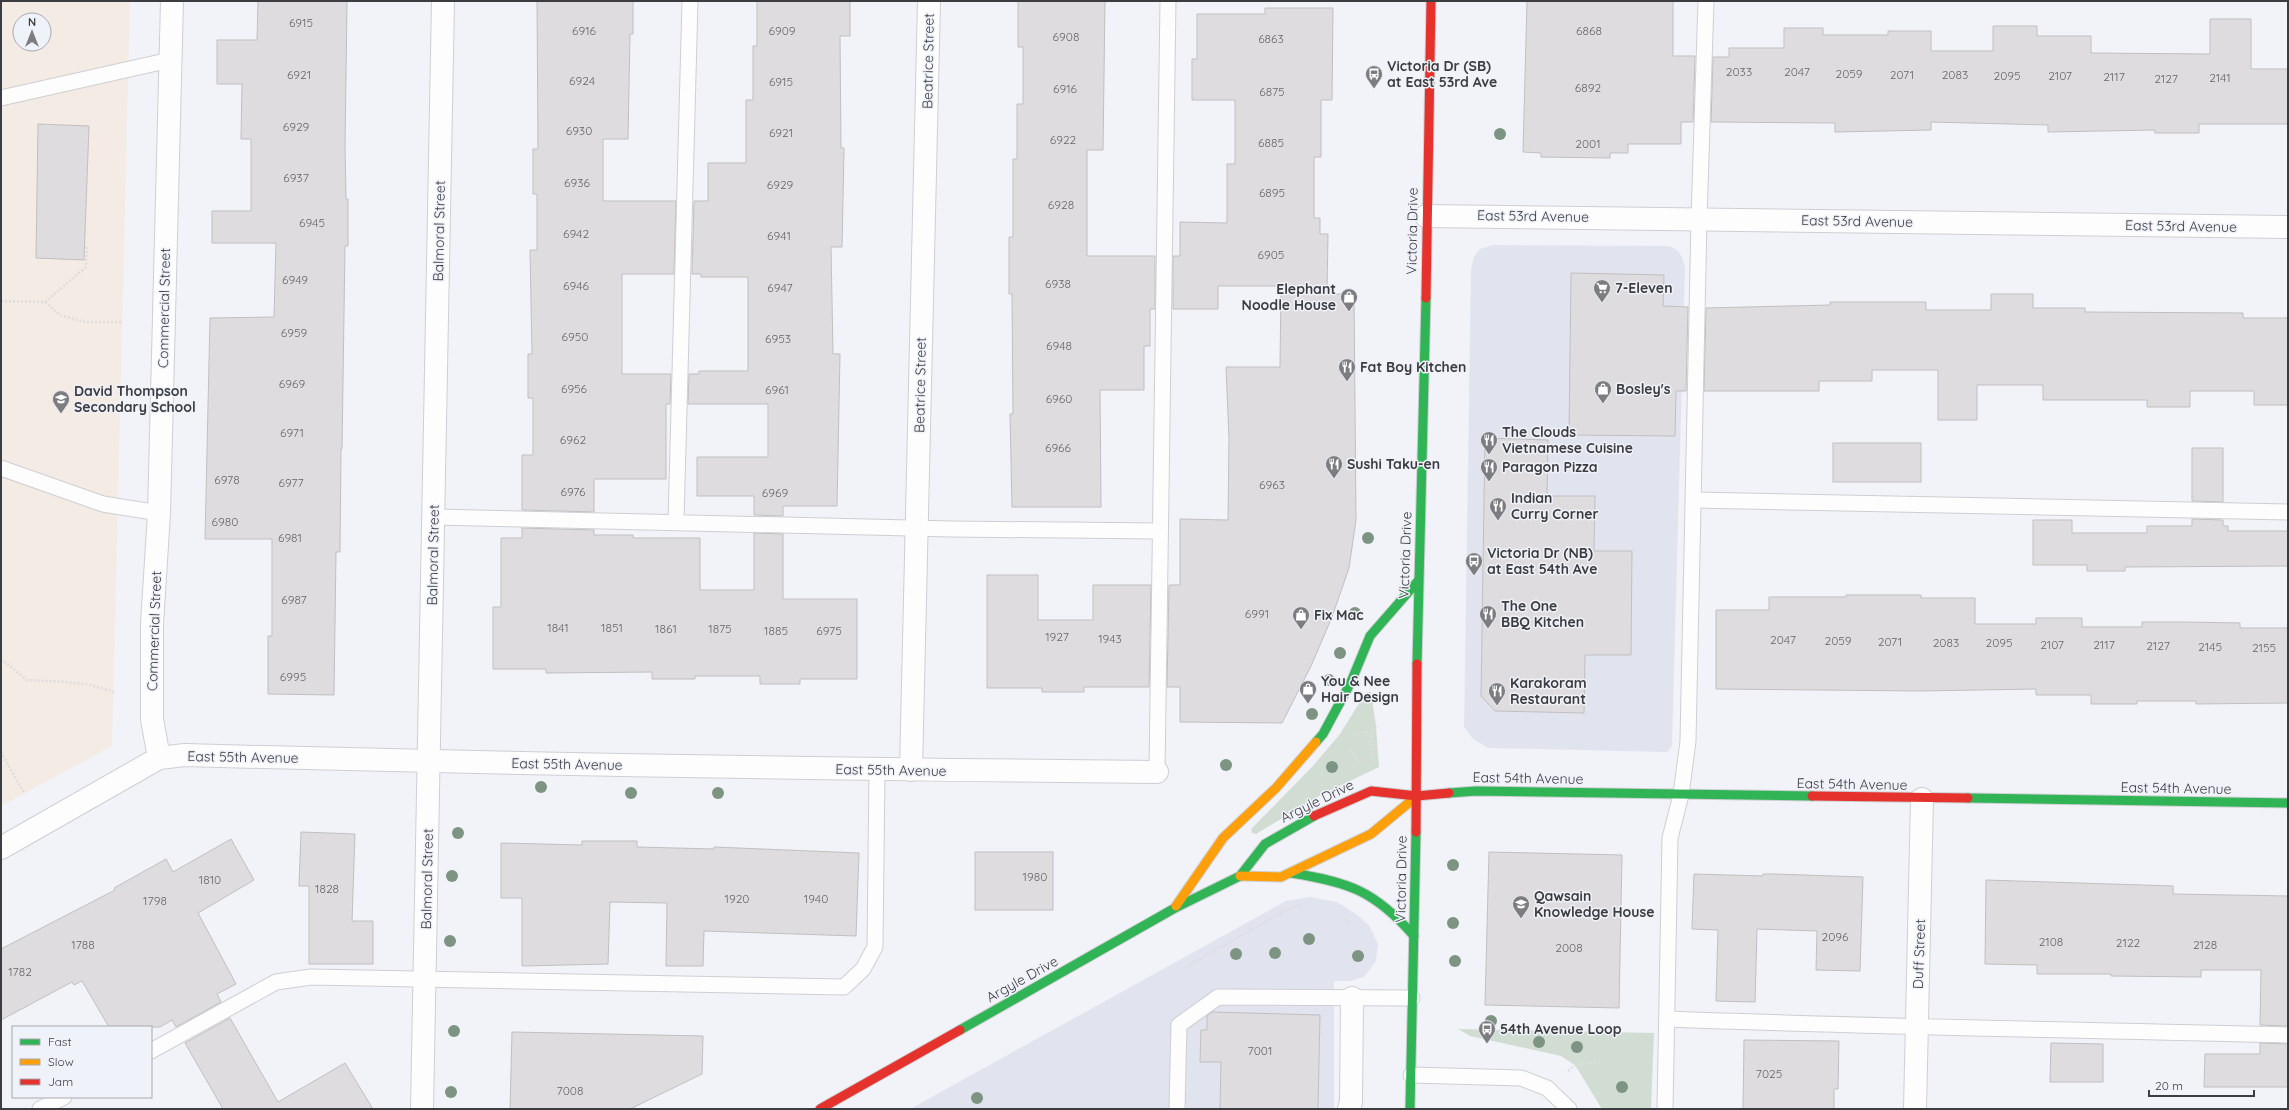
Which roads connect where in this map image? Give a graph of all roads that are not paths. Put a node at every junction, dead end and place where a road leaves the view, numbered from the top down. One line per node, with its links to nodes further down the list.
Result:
1 (172, 1): 8 (street, Commercial Street)
2 (443, 1): 17 (street, Balmoral Street)
3 (690, 1): 18 (lane)
4 (929, 1): 19 (street, Beatrice Street)
5 (1168, 1): 20 (lane)
6 (1431, 1): 10 (street, Victoria Drive)
7 (1706, 1): 11 (lane)
8 (170, 60): 9 (lane); 16 (street, Commercial Street)
9 (1, 98)
10 (1426, 216): 11 (street, East 53rd Avenue); 21 (street, Victoria Drive)
11 (1699, 219): 12 (street, East 53rd Avenue); 14 (lane)
12 (2288, 228)
13 (1, 468): 16 (lane)
14 (1694, 500): 15 (lane); 27 (lane)
15 (2288, 512)
16 (159, 513): 22 (street, Commercial Street)
17 (434, 517): 18 (lane); 23 (street, Balmoral Street)
18 (676, 521): 19 (lane)
19 (916, 528): 20 (lane); 25 (street, Beatrice Street)
20 (1159, 531): 26 (lane)
21 (1418, 581): 28 (street, Victoria Drive); 34 (street)
22 (159, 758): 23 (street, East 55th Avenue); 31 (street, East 55th Avenue)
23 (430, 762): 24 (street, East 55th Avenue); 36 (street, Balmoral Street)
24 (877, 770): 25 (street, East 55th Avenue); 36 (lane)
25 (911, 770): 26 (street, East 55th Avenue)
26 (1157, 772)
27 (1681, 795): 28 (street, East 54th Avenue); 29 (street, East 54th Avenue); 39 (lane)
28 (1417, 796): 32 (street, Argyle Drive); 33 (street, Argyle Drive); 35 (street, Victoria Drive)
29 (1922, 799): 30 (street, East 54th Avenue); 40 (street, Duff Street)
30 (2288, 804)
31 (1, 848)
32 (1291, 873): 33 (street, Argyle Drive); 35 (street)
33 (1240, 876): 34 (street, Argyle Drive)
34 (1175, 908): 47 (street, Argyle Drive)
35 (1414, 936): 38 (street, Victoria Drive)
36 (424, 978): 42 (lane); 46 (street, Balmoral Street)
37 (1352, 998): 38 (lane); 48 (lane); 49 (street)
38 (1412, 998): 43 (street, Victoria Drive)
39 (1668, 1019): 40 (lane); 52 (lane)
40 (1917, 1026): 41 (lane); 53 (street, Duff Street)
41 (2288, 1035)
42 (152, 1050)
43 (1411, 1076): 50 (street, Victoria Drive); 51 (lane)
44 (62, 1098): 45 (lane)
45 (40, 1109)
46 (422, 1109)
47 (820, 1109)
48 (1177, 1109)
49 (1349, 1109)
50 (1410, 1109)
51 (1569, 1109)
52 (1666, 1109)
53 (1915, 1109)

